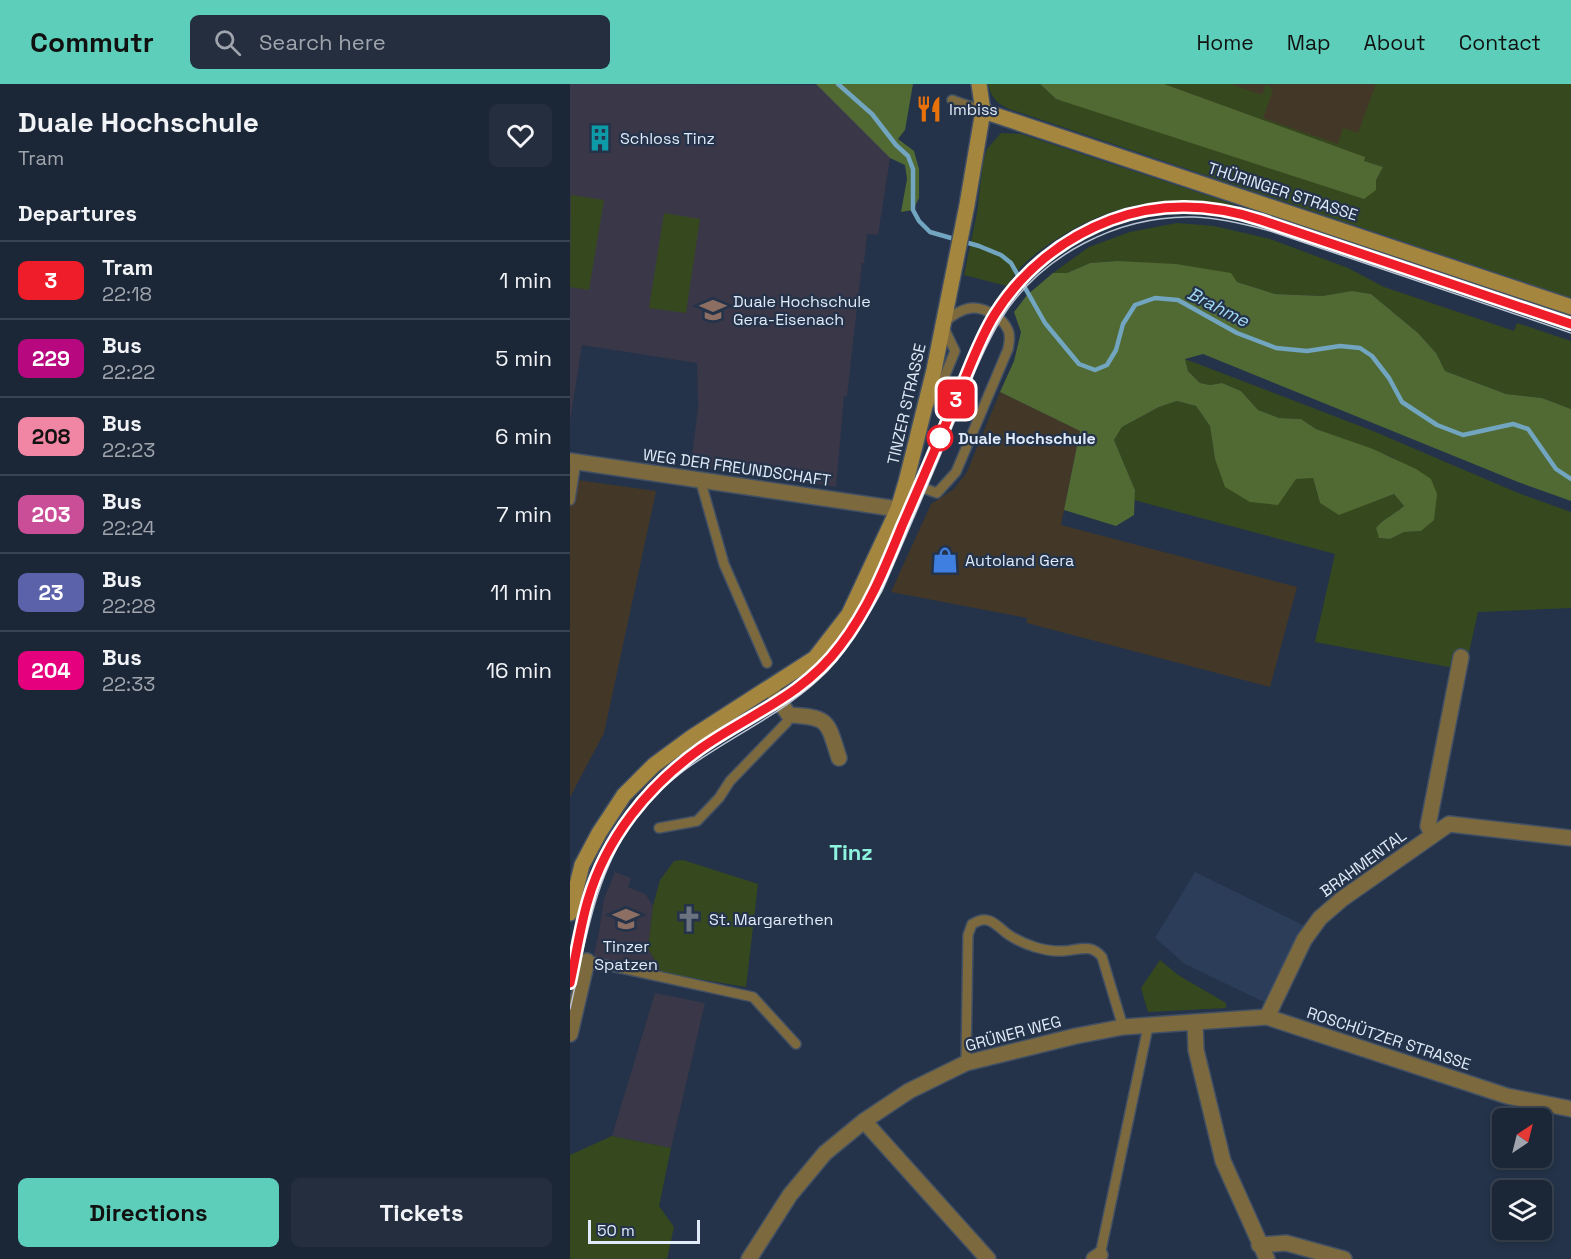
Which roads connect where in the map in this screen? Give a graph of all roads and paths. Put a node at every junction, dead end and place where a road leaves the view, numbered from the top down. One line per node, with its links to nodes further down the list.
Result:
1 (979, 84): 3 (street, TINZER STRASSE)
2 (952, 100): 3 (lane)
3 (983, 111): 4 (street, THÜRINGER STRASSE); 5 (street, TINZER STRASSE)
4 (1571, 307)
5 (942, 324): 8 (street, TINZER STRASSE); 8 (lane)
6 (573, 461): 7 (street, WEG DER FREUNDSCHAFT); 9 (lane)
7 (700, 479): 10 (street, WEG DER FREUNDSCHAFT); 12 (lane)
8 (906, 482): 10 (street, TINZER STRASSE)
9 (570, 500)
10 (898, 509): 13 (street, TINZER STRASSE)
11 (1461, 657): 17 (street, BRAHMENTAL)
12 (767, 663)
13 (771, 688): 14 (street); 19 (street, TINZER STRASSE)
14 (789, 714): 15 (street); 16 (lane)
15 (838, 758)
16 (659, 828)
17 (1432, 834): 18 (street, BRAHMENTAL); 22 (street, BRAHMENTAL)
18 (1571, 838)
19 (570, 913)
20 (570, 957): 21 (lane)
21 (586, 961): 26 (street); 27 (lane)
22 (1267, 1017): 23 (street, ROSCHÜTZER STRASSE); 29 (street, ROSCHÜTZER STRASSE)
23 (1195, 1023): 24 (street, GRÜNER WEG); 31 (street)
24 (1148, 1026): 25 (street, GRÜNER WEG); 32 (lane)
25 (1123, 1027): 28 (street, GRÜNER WEG); 28 (lane)
26 (570, 1034)
27 (796, 1044)
28 (966, 1063): 30 (street, GRÜNER WEG)
29 (1571, 1109)
30 (864, 1121): 33 (street, GRÜNER WEG); 34 (street)
31 (1259, 1245): 35 (street); 36 (street)
32 (1097, 1257)
33 (749, 1259)
34 (988, 1259)
35 (1267, 1259)
36 (1344, 1259)

